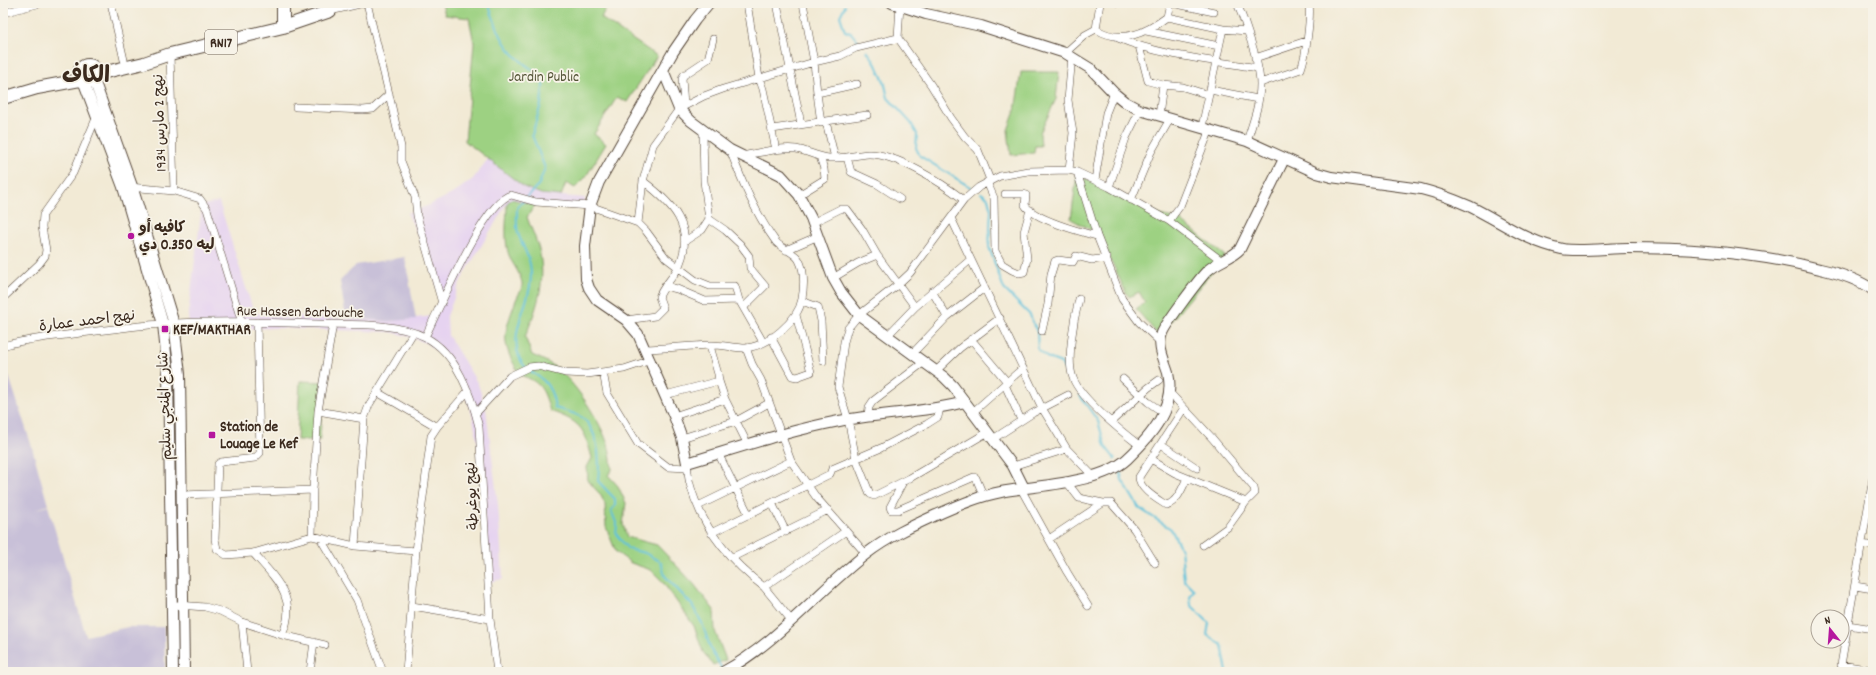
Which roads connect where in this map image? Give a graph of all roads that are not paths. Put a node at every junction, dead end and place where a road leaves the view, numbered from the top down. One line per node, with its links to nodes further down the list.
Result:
1 (111, 3): 35 (street)
2 (283, 3): 21 (main road)
3 (364, 3): 17 (street)
4 (367, 3): 51 (street)
5 (709, 3): 40 (main road)
6 (747, 3): 43 (street)
7 (776, 3): 39 (street)
8 (803, 3): 37 (street)
9 (1100, 3): 22 (street)
10 (1120, 3): 11 (street)
11 (1125, 3)
12 (1171, 3): 18 (street); 20 (street)
13 (1237, 3): 25 (street)
14 (1309, 3): 29 (street)
15 (36, 4): 19 (street)
16 (896, 4): 26 (street); 32 (main road)
17 (331, 7): 21 (main road)
18 (1214, 12)
19 (3, 13)
20 (1167, 17): 23 (street); 24 (street)
21 (283, 27): 33 (main road, RN17)
22 (1096, 29): 27 (street); 32 (street)
23 (1223, 29): 25 (street); 31 (street)
24 (1146, 31): 27 (street); 31 (street)
25 (1246, 32): 34 (street)
26 (898, 38): 37 (street); 78 (street)
27 (1118, 38): 30 (street)
28 (713, 39): 42 (street)
29 (1306, 41): 34 (street); 45 (street)
30 (1139, 46): 36 (street); 47 (street)
31 (1219, 46): 36 (street)
32 (1068, 54): 50 (main road); 74 (street)
33 (164, 55): 35 (main road, RN17); 41 (main road, RN17); 81 (street, نهج 2 مارس 1934)
34 (1256, 58): 38 (street)
35 (124, 60): 41 (main road, RN17)
36 (1217, 60): 38 (street); 48 (street)
37 (814, 62): 39 (street); 49 (street)
38 (1258, 68): 45 (street)
39 (790, 69): 43 (street); 62 (street)
40 (663, 70): 44 (main road); 87 (main road)
41 (88, 76): 52 (main road, RN17); 58 (main road, شارع المنجي سليم); 79 (main road, شارع المنجي سليم)
42 (682, 78): 44 (street); 55 (street)
43 (759, 78): 55 (street); 64 (street)
44 (669, 81): 55 (main road)
45 (1260, 83): 53 (street)
46 (857, 84): 49 (street)
47 (1163, 85): 48 (street); 59 (street)
48 (1210, 92): 53 (street); 63 (street)
49 (817, 93): 61 (street)
50 (1114, 93): 56 (main road); 77 (street)
51 (390, 94): 54 (street); 113 (street)
52 (3, 98)
53 (1258, 98): 66 (street)
54 (296, 106)
55 (682, 108): 65 (main road); 76 (street)
56 (1140, 110): 59 (main road); 80 (street)
57 (867, 115): 61 (street)
58 (97, 116): 79 (main road, شارع المنجي سليم); 109 (street)
59 (1159, 116): 60 (main road)
60 (1170, 119): 63 (main road); 86 (street)
61 (823, 123): 62 (street); 72 (street)
62 (802, 124): 64 (street)
63 (1206, 128): 66 (main road); 91 (street)
64 (772, 129): 68 (street)
65 (703, 130): 67 (main road); 90 (street)
66 (1246, 141): 73 (main road)
67 (730, 150): 69 (main road); 97 (street)
68 (776, 150): 69 (street); 70 (street)
69 (741, 156): 83 (main road)
70 (820, 157): 72 (street); 83 (street)
71 (847, 157): 72 (street); 84 (street); 85 (street)
72 (835, 158)
73 (1284, 159): 101 (main road); 107 (main road)
74 (1069, 170): 75 (street); 78 (street)
75 (1077, 172): 77 (street); 94 (street)
76 (643, 180): 93 (street); 96 (street)
77 (1095, 180): 80 (street)
78 (988, 181): 85 (street); 88 (street)
79 (128, 187): 81 (street); 123 (main road, شارع المنجي سليم); 124 (main road, شارع المنجي سليم)
80 (1109, 187): 86 (street)
81 (174, 191): 121 (street)
82 (1005, 194): 88 (street)
83 (799, 195): 92 (main road)
84 (900, 199)
85 (964, 200): 89 (street)
86 (1131, 200): 91 (street)
87 (590, 206): 93 (street); 113 (street); 120 (main road)
88 (1030, 210): 94 (street)
89 (951, 218): 100 (street); 104 (street)
90 (709, 219): 96 (street); 115 (street)
91 (1169, 221): 101 (street)
92 (812, 222): 95 (main road); 98 (street)
93 (638, 223): 102 (street)
94 (1097, 236): 99 (street)
95 (816, 238): 97 (street); 103 (main road)
96 (685, 241): 102 (street)
97 (786, 250): 112 (street)
98 (877, 255): 103 (street); 104 (street)
99 (1107, 258): 126 (street); 133 (street)
100 (970, 260): 106 (street); 108 (street)
101 (1222, 261): 133 (main road)
102 (678, 268): 105 (street); 111 (street)
103 (833, 278): 117 (main road)
104 (898, 284): 114 (street); 117 (street)
105 (665, 286): 111 (street); 120 (street)
106 (984, 288): 118 (street); 119 (street)
107 (1873, 290)
108 (932, 292): 114 (street); 118 (street)
109 (3, 298)
110 (1079, 299): 171 (street)
111 (739, 300): 115 (street)
112 (802, 301): 116 (street); 140 (street)
113 (442, 304): 128 (street)
114 (915, 306): 129 (street)
115 (744, 307): 132 (street)
116 (796, 315): 130 (street); 130 (street)
117 (859, 315): 129 (main road); 168 (street)
118 (946, 317): 138 (street)
119 (1000, 318): 131 (street); 142 (street)
120 (626, 320): 137 (main road)
121 (242, 322): 122 (street, Rue Hassen Barbouche); 124 (street, Rue Hassen Barbouche)
122 (258, 322): 125 (street, Rue Hassen Barbouche); 196 (street)
123 (163, 324): 124 (street, نهج احمد عمارة); 134 (street, نهج احمد عمارة); 222 (main road, شارع المنجي سليم)
124 (174, 324): 197 (main road, شارع المنجي سليم)
125 (334, 324): 127 (street, Rue Hassen Barbouche); 161 (street)
126 (1042, 331)
127 (413, 333): 128 (street, Rue Hassen Barbouche); 150 (street)
128 (425, 336): 149 (street, نهج يوغرطة)
129 (887, 336): 138 (main road)
130 (771, 337): 132 (street)
131 (972, 339): 143 (street); 148 (street)
132 (763, 342): 136 (street)
133 (1160, 342): 151 (main road)
134 (3, 346)
135 (710, 346): 136 (street); 137 (street); 147 (street)
136 (746, 348): 157 (street)
137 (646, 349): 139 (main road)
138 (912, 354): 141 (main road)
139 (651, 360): 144 (street); 152 (main road)
140 (823, 361)
141 (924, 362): 143 (main road); 166 (street)
142 (1023, 368): 148 (street); 159 (street)
143 (936, 371): 156 (main road)
144 (604, 372): 163 (street); 184 (street)
145 (1123, 380): 154 (street)
146 (1159, 380): 154 (street)
147 (719, 381): 152 (street); 155 (street)
148 (1007, 384): 162 (street); 169 (street)
149 (468, 391): 163 (street, نهج يوغرطة); 172 (street)
150 (377, 392): 167 (street); 172 (street)
151 (1170, 393): 160 (street); 164 (main road)
152 (665, 395): 165 (main road)
153 (1068, 395): 159 (street)
154 (1140, 395): 164 (street); 171 (street)
155 (725, 399): 165 (street); 170 (street)
156 (965, 402): 158 (main road); 162 (main road)
157 (769, 403): 170 (street); 173 (street)
158 (940, 408): 166 (main road); 181 (street)
159 (1042, 408): 169 (street); 179 (street)
160 (1184, 408): 177 (street); 199 (street)
161 (318, 411): 167 (street); 195 (street)
162 (973, 412): 174 (main road)
163 (476, 413): 227 (street, نهج يوغرطة)
164 (1164, 413): 178 (main road)
165 (674, 416): 175 (main road)
166 (868, 416): 168 (main road)
167 (364, 419): 212 (street)
168 (848, 420): 173 (main road); 181 (street)
169 (1021, 420): 174 (street)
170 (736, 421): 175 (street); 176 (street)
171 (1111, 422): 178 (street)
172 (436, 427): 214 (street)
173 (782, 435): 176 (main road); 183 (street)
174 (990, 436): 185 (main road); 191 (street)
175 (682, 438): 184 (main road)
176 (746, 444): 180 (main road)
177 (1161, 444): 182 (street); 186 (street)
178 (1139, 445): 187 (main road)
179 (1066, 449): 185 (street); 187 (street)
180 (718, 453): 184 (main road); 193 (street)
181 (856, 459): 191 (street); 192 (street)
182 (1151, 459): 188 (street); 188 (street)
183 (791, 461): 192 (street); 193 (street)
184 (687, 465): 202 (street)
185 (1013, 466): 194 (main road)
186 (1197, 468)
187 (1093, 476): 190 (main road)
188 (1187, 478): 199 (street)
189 (1873, 478): 210 (street)
190 (1066, 481): 194 (main road); 201 (street)
191 (903, 482): 198 (street)
192 (808, 486): 200 (street); 203 (street)
193 (735, 487): 202 (street); 204 (street)
194 (1022, 488): 198 (main road); 209 (street)
195 (313, 490): 196 (street); 208 (street)
196 (218, 494): 197 (street); 215 (street)
197 (182, 495): 223 (main road, شارع المنجي سليم)
198 (984, 497): 216 (main road)
199 (1246, 502): 211 (street)
200 (772, 503): 204 (street); 206 (street)
201 (1103, 503): 209 (street); 218 (street)
202 (698, 506): 207 (street)
203 (828, 510): 205 (street); 206 (street)
204 (749, 515): 207 (street)
205 (846, 531): 216 (street); 220 (street)
206 (786, 532): 217 (street)
207 (711, 533): 217 (street)
208 (316, 537): 212 (street); 215 (street); 242 (street)
209 (1049, 539): 225 (street)
210 (1862, 544): 213 (street); 219 (street)
211 (1203, 545)
212 (355, 546): 214 (street)
213 (1873, 546)
214 (416, 551): 224 (street)
215 (253, 553): 232 (street)
216 (866, 554): 228 (main road)
217 (733, 557): 220 (street)
218 (1155, 563)
219 (1855, 586): 221 (street); 226 (street)
220 (764, 587): 228 (street)
221 (1873, 589)
222 (172, 604): 223 (street); 238 (main road, شارع المنجي سليم)
223 (183, 605): 229 (street); 239 (main road, شارع المنجي سليم)
224 (412, 606): 227 (street); 243 (street)
225 (1088, 606)
226 (1850, 614)
227 (490, 618): 244 (street, نهج يوغرطة)
228 (791, 620): 236 (main road)
229 (242, 622): 232 (street); 240 (street)
230 (1850, 625): 231 (street)
231 (1873, 629)
232 (282, 635): 233 (street)
233 (314, 642): 234 (street); 241 (street)
234 (325, 645)
235 (1844, 649): 237 (street)
236 (727, 670)
237 (1873, 670)
238 (173, 672)
239 (184, 672)
240 (247, 672)
241 (310, 672)
242 (383, 672)
243 (406, 672)
244 (497, 672)

